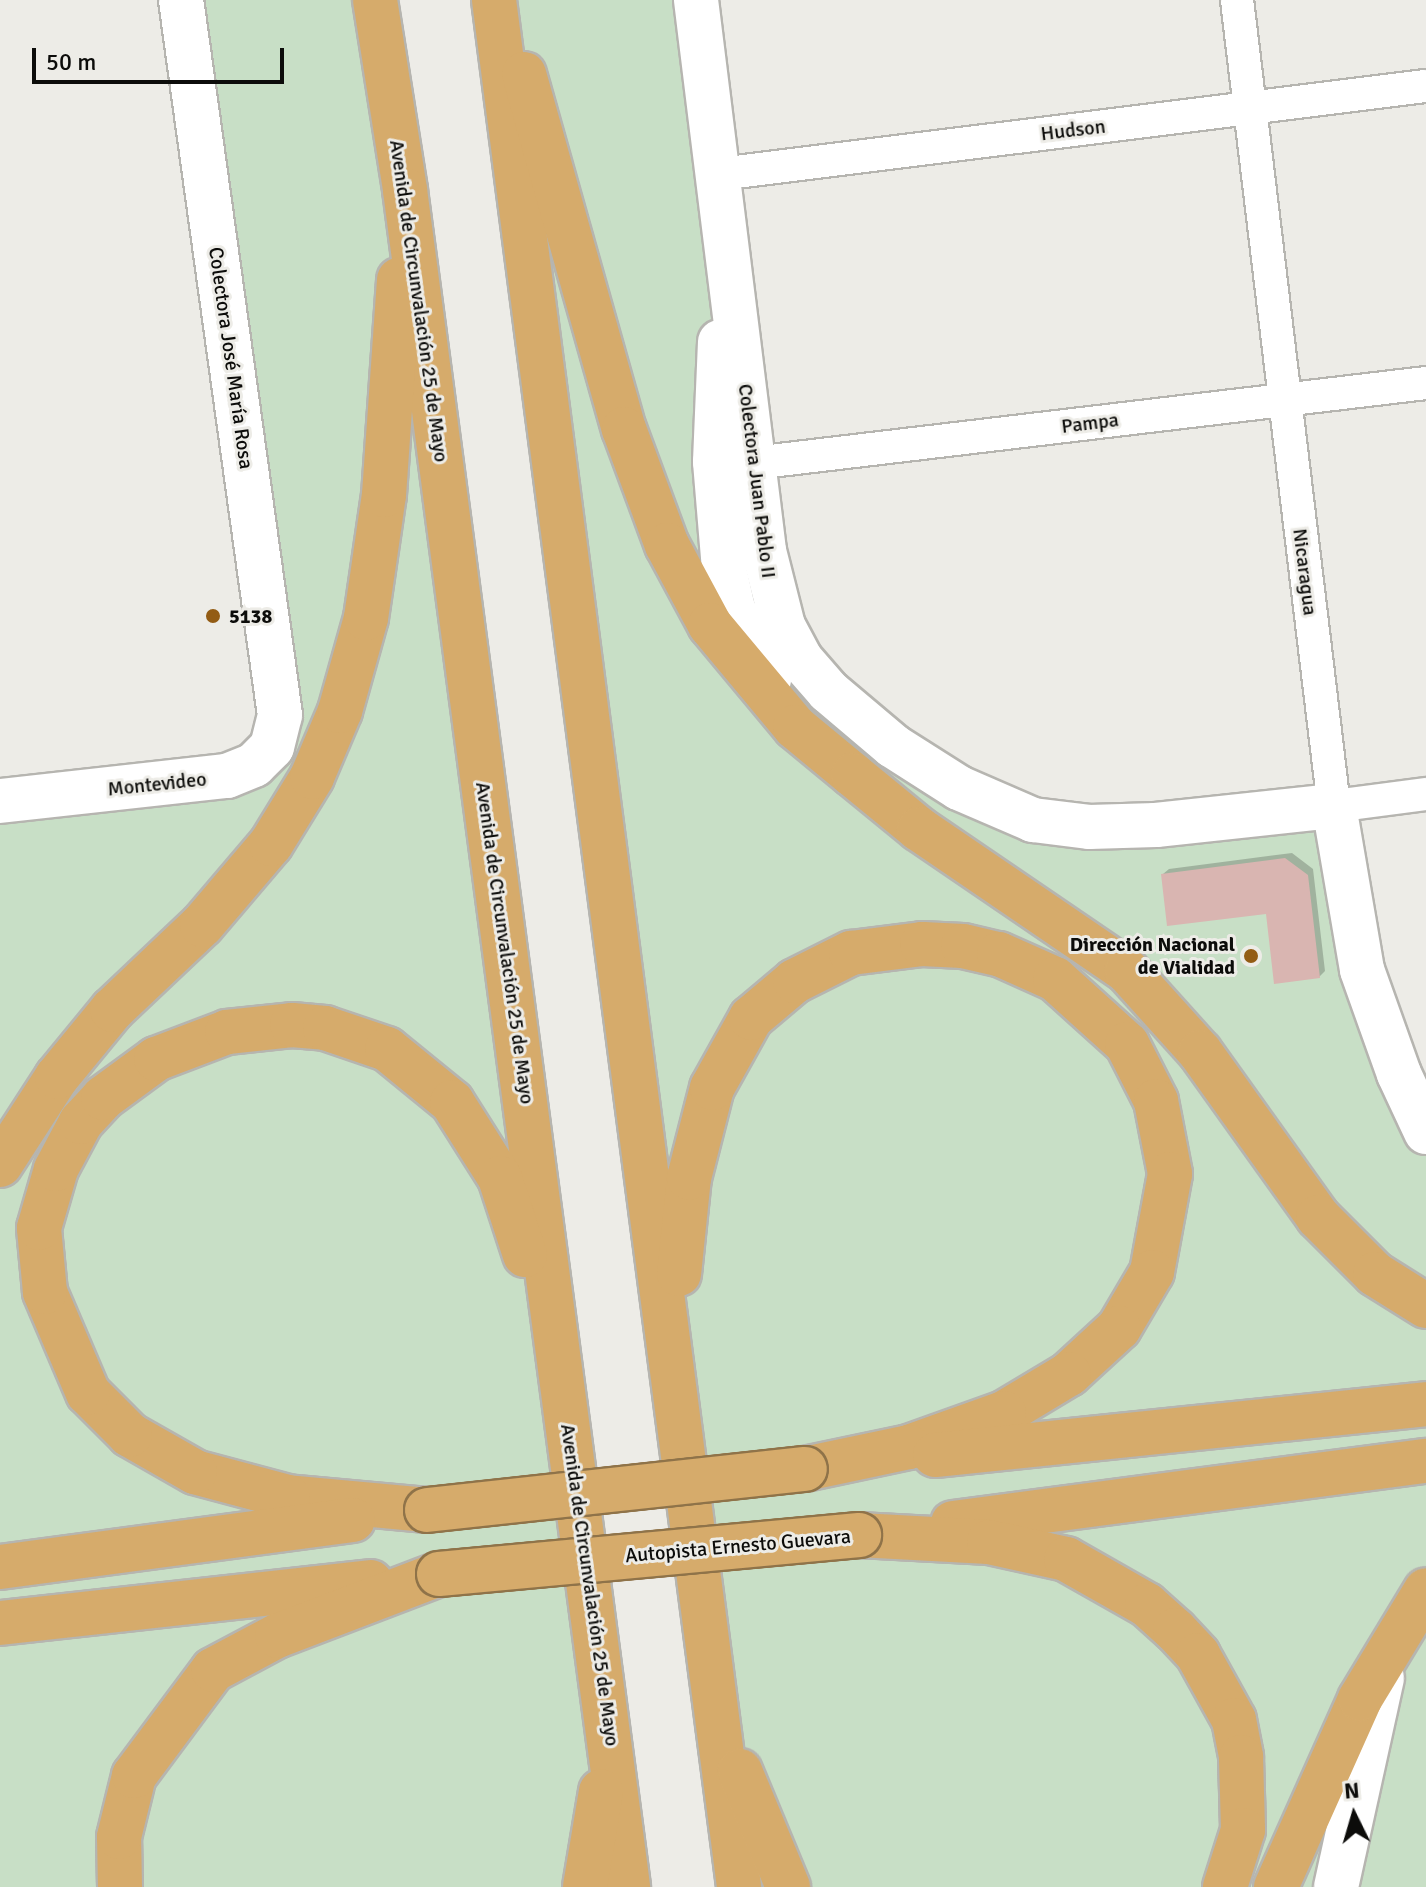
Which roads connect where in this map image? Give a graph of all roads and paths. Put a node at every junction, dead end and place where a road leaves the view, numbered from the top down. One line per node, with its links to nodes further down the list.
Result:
1 (181, 0): 15 (main road, Colectora José María Rosa)
2 (375, 0): 10 (highway, Avenida de Circunvalación 25 de Mayo)
3 (494, 0): 23 (highway)
4 (502, 0): 16 (highway)
5 (696, 0): 9 (main road, Colectora Juan Pablo II)
6 (1237, 0): 8 (street, Nicaragua)
7 (1426, 86): 8 (street, Hudson)
8 (1249, 108): 9 (street, Hudson); 13 (street, Nicaragua)
9 (720, 174): 11 (main road, Colectora Juan Pablo II)
10 (405, 190): 21 (highway); 24 (highway, Avenida de Circunvalación 25 de Mayo)
11 (727, 228): 14 (main road, Colectora Juan Pablo II); 16 (main road)
12 (1426, 383): 13 (street, Pampa)
13 (1283, 400): 14 (street, Pampa); 19 (street, Nicaragua)
14 (754, 463): 19 (main road, Colectora Juan Pablo II)
15 (280, 715): 18 (main road, Montevideo)
16 (795, 727): 22 (highway)
17 (1426, 794): 19 (street)
18 (0, 801)
19 (1334, 806): 20 (main road, Nicaragua)
20 (1426, 1132)
21 (0, 1165)
22 (1426, 1306)
23 (671, 1341): 27 (highway); 35 (highway)
24 (561, 1362): 28 (highway); 36 (highway, Avenida de Circunvalación 25 de Mayo)
25 (1426, 1404): 27 (highway)
26 (1426, 1461): 29 (highway, Autopista Ernesto Guevara)
27 (805, 1469): 28 (highway, bridge)
28 (427, 1510): 30 (highway)
29 (859, 1535): 31 (highway, Autopista Ernesto Guevara, bridge); 42 (highway)
30 (0, 1567)
31 (439, 1574): 33 (highway, Autopista Ernesto Guevara); 37 (highway)
32 (1426, 1590): 34 (highway)
33 (0, 1623)
34 (1391, 1643): 43 (highway); 44 (main road)
35 (714, 1704): 40 (highway); 41 (highway)
36 (609, 1721): 38 (highway); 39 (highway, Avenida de Circunvalación 25 de Mayo)
37 (120, 1887)
38 (585, 1887)
39 (628, 1887)
40 (739, 1887)
41 (788, 1887)
42 (1225, 1887)
43 (1276, 1887)
44 (1336, 1887)

